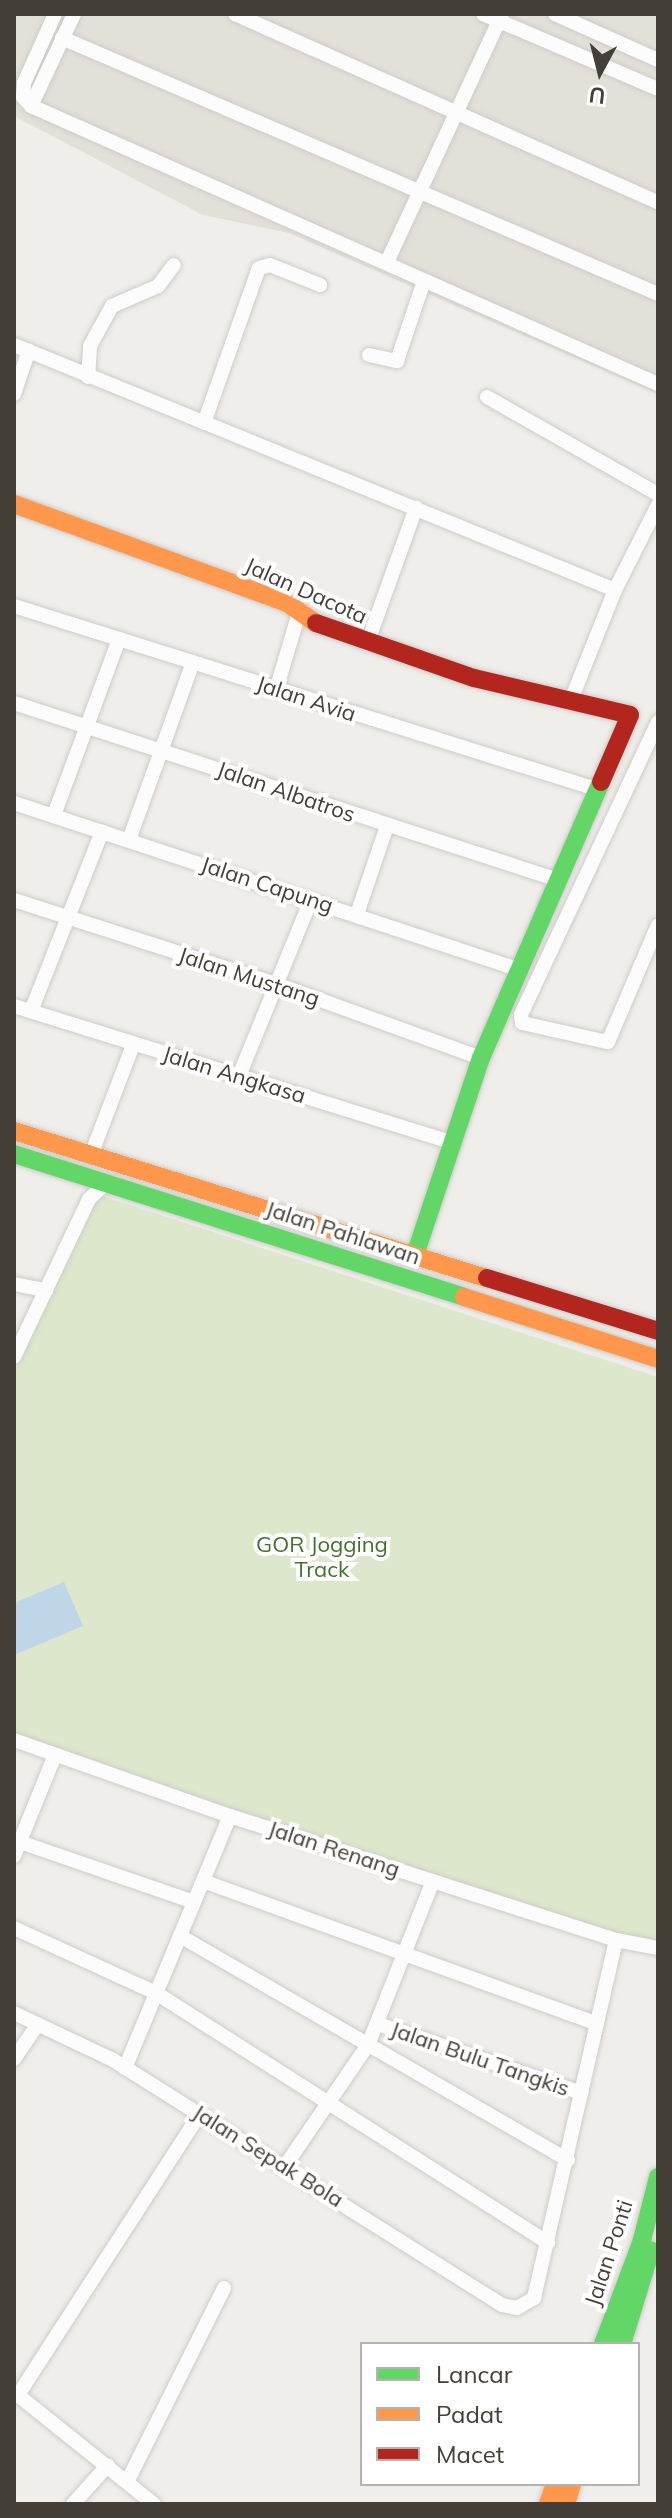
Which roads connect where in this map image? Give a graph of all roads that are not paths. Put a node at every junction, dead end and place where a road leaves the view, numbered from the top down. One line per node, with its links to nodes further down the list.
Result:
1 (55, 14): 9 (street)
2 (74, 14): 7 (street)
3 (235, 14): 12 (street)
4 (483, 14): 6 (street)
5 (555, 14): 8 (street)
6 (500, 18): 10 (street); 12 (street)
7 (62, 38): 11 (street); 13 (street)
8 (658, 60)
9 (19, 81): 11 (street)
10 (658, 89)
11 (31, 106): 15 (street)
12 (460, 111): 13 (street); 14 (street)
13 (421, 193): 15 (street); 19 (street)
14 (658, 202)
15 (387, 262): 17 (street)
16 (174, 265): 23 (street)
17 (424, 281): 22 (street); 24 (street)
18 (320, 285): 27 (street)
19 (658, 294)
20 (14, 345): 21 (street)
21 (29, 350): 23 (street); 25 (street)
22 (369, 355)
23 (88, 377): 27 (street)
24 (658, 384)
25 (14, 394)
26 (487, 397): 28 (street)
27 (204, 423): 31 (street)
28 (658, 494)
29 (14, 504): 34 (main road, Jalan Dacota)
30 (658, 505): 32 (street)
31 (416, 508): 32 (street); 36 (street)
32 (615, 590): 39 (street)
33 (14, 606): 35 (street, Jalan Avia)
34 (299, 613): 36 (main road, Jalan Dacota); 38 (street)
35 (119, 639): 37 (street, Jalan Avia); 42 (street)
36 (367, 644): 39 (main road, Jalan Dacota)
37 (193, 662): 38 (street, Jalan Avia); 43 (street)
38 (276, 690): 44 (street, Jalan Avia)
39 (571, 700): 44 (main road, Jalan Dacota)
40 (14, 703): 42 (street, Jalan Albatros)
41 (658, 722): 55 (street)
42 (88, 727): 43 (street, Jalan Albatros); 46 (street)
43 (162, 750): 47 (street, Jalan Albatros); 49 (street)
44 (599, 790): 50 (main road)
45 (14, 803): 46 (street, Jalan Capung)
46 (54, 815): 48 (street, Jalan Capung)
47 (387, 826): 50 (street, Jalan Albatros); 53 (street)
48 (102, 832): 49 (street, Jalan Capung); 54 (street)
49 (129, 840): 52 (street, Jalan Capung)
50 (558, 880): 56 (main road)
51 (14, 900): 54 (street, Jalan Mustang)
52 (311, 900): 53 (street, Jalan Capung); 57 (street)
53 (357, 914): 56 (street, Jalan Capung)
54 (68, 918): 57 (street, Jalan Mustang); 59 (street)
55 (658, 925)
56 (520, 970): 61 (main road)
57 (279, 985): 61 (street, Jalan Mustang); 62 (street)
58 (14, 1006): 59 (street, Jalan Angkasa)
59 (31, 1011): 60 (street, Jalan Angkasa)
60 (133, 1045): 62 (street, Jalan Angkasa); 65 (street)
61 (481, 1058): 64 (main road)
62 (239, 1076): 64 (street, Jalan Angkasa)
63 (14, 1131): 65 (main road, Jalan Pahlawan)
64 (454, 1143): 70 (main road)
65 (94, 1147): 70 (main road, Jalan Pahlawan)
66 (14, 1154): 67 (main road, Jalan Pahlawan)
67 (82, 1175): 68 (main road, Jalan Pahlawan); 69 (street)
68 (106, 1183): 69 (street); 75 (main road, Jalan Pahlawan)
69 (89, 1199): 72 (street)
70 (415, 1255): 73 (main road, Jalan Pahlawan)
71 (14, 1284): 72 (street)
72 (46, 1290): 74 (street)
73 (658, 1331)
74 (14, 1357)
75 (658, 1359)
76 (14, 1740): 77 (street, Jalan Renang)
77 (55, 1755): 78 (street, Jalan Renang); 79 (street)
78 (230, 1816): 80 (street); 81 (street, Jalan Renang)
79 (16, 1846): 82 (street)
80 (203, 1881): 82 (street); 87 (street)
81 (433, 1881): 85 (street, Jalan Renang); 87 (street)
82 (194, 1902): 84 (street)
83 (14, 1928): 88 (street)
84 (180, 1936): 88 (street); 93 (street)
85 (616, 1940): 86 (street, Jalan Renang); 92 (street)
86 (658, 1948)
87 (408, 1955): 91 (street); 92 (street)
88 (156, 1993): 95 (street); 97 (street)
89 (14, 2013): 90 (street, Jalan Sepak Bola)
90 (38, 2024): 94 (street); 95 (street, Jalan Sepak Bola)
91 (378, 2024): 93 (street); 96 (street, Jalan Bulu Tangkis)
92 (597, 2024): 96 (street)
93 (368, 2045): 97 (street); 99 (street)
94 (14, 2059)
95 (125, 2068): 98 (street, Jalan Sepak Bola)
96 (582, 2093): 99 (street)
97 (326, 2101): 100 (street); 103 (street)
98 (200, 2114): 100 (street, Jalan Sepak Bola); 107 (street)
99 (568, 2160): 103 (street)
100 (285, 2166): 103 (street, Jalan Sepak Bola)
101 (658, 2177): 105 (main road, Jalan Ponti)
102 (658, 2223): 106 (main road, Jalan Ponti)
103 (548, 2243)
104 (224, 2288): 109 (street)
105 (604, 2342)
106 (623, 2342)
107 (16, 2393): 108 (street)
108 (108, 2465): 109 (street); 110 (street)
109 (127, 2482): 111 (street)
110 (73, 2504)
111 (154, 2504)

